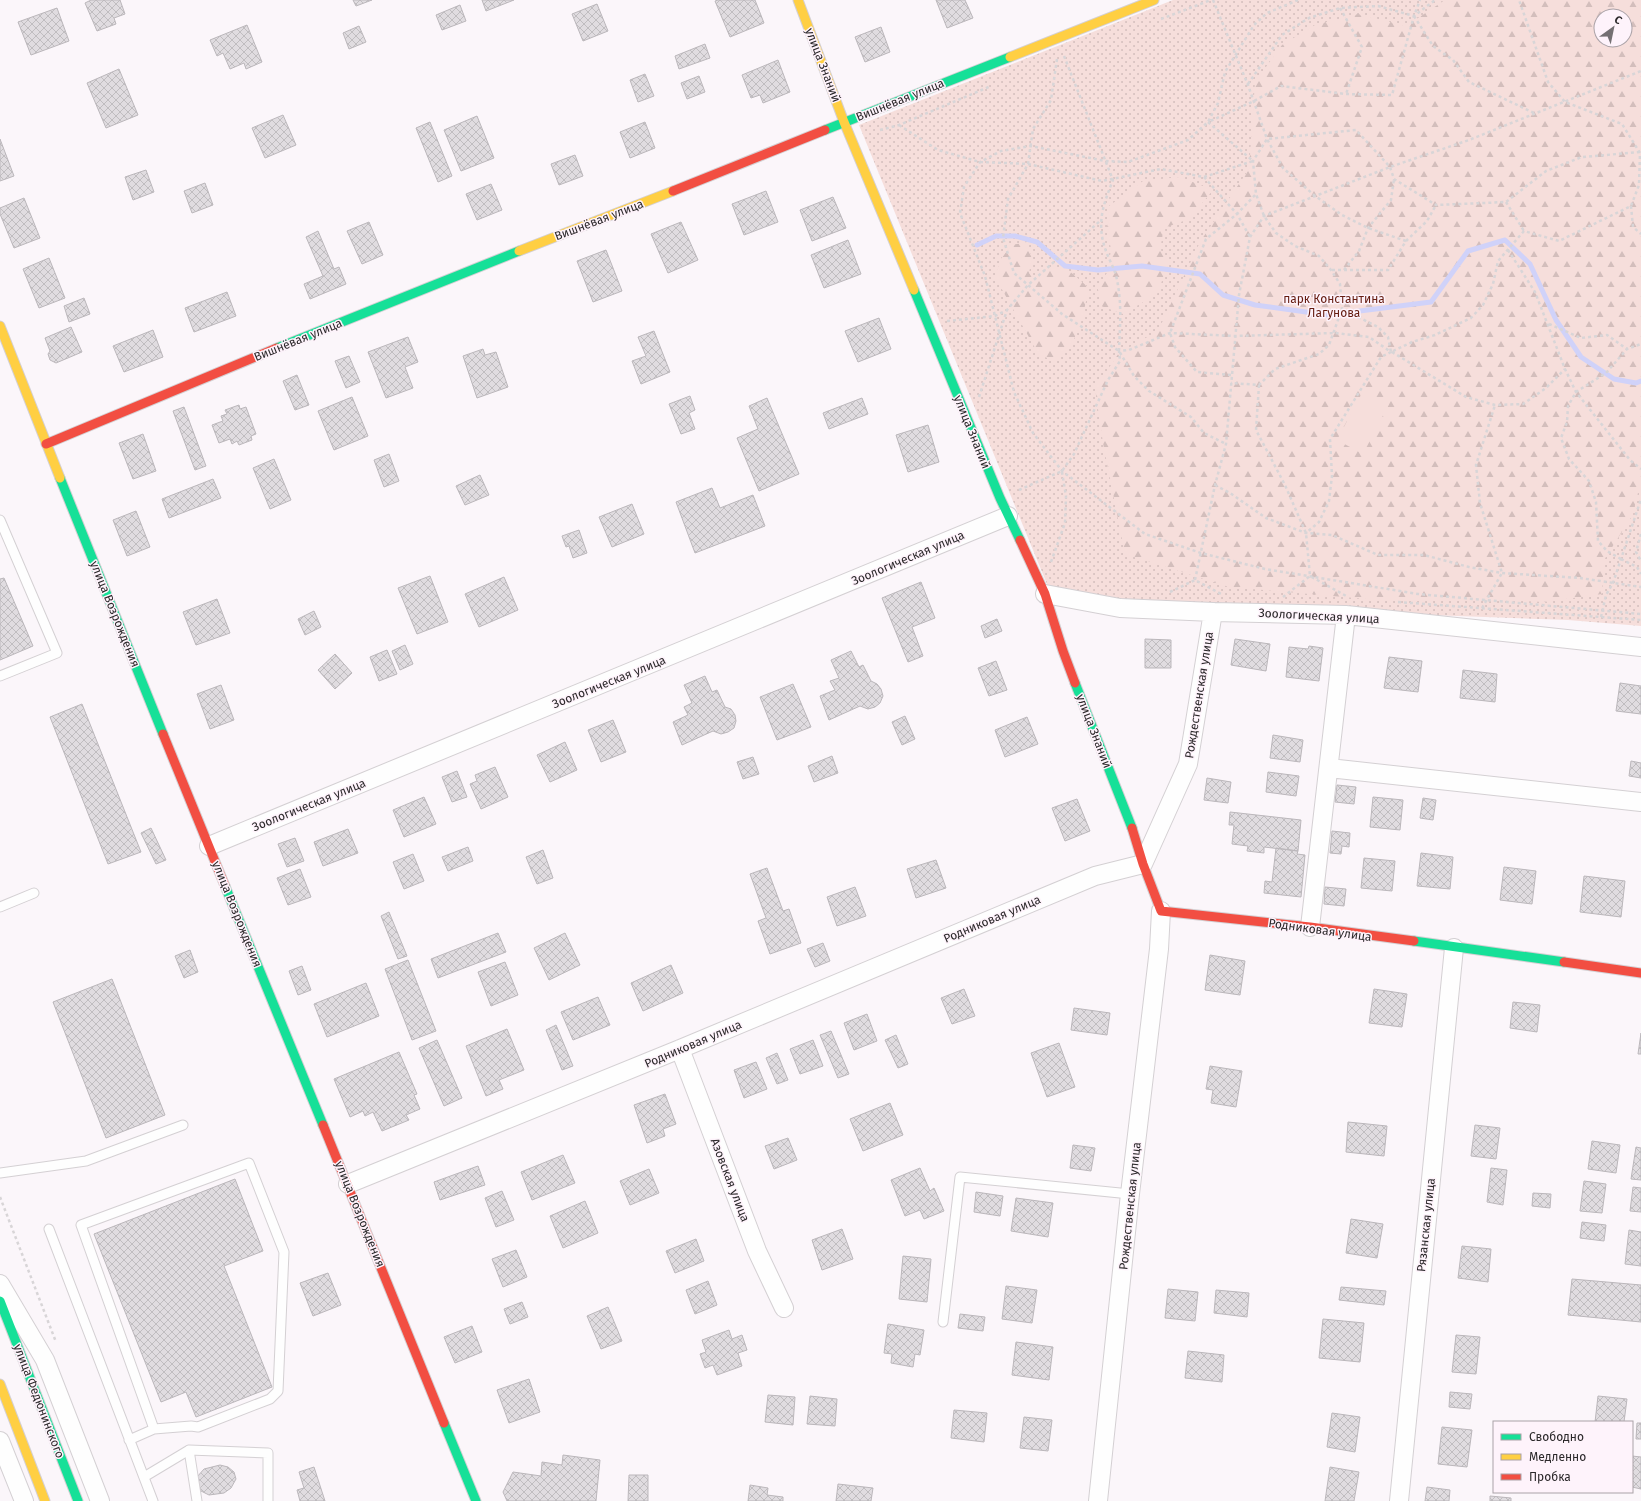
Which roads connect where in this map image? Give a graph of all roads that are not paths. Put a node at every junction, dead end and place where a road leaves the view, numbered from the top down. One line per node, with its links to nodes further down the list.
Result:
1 (798, 0): 3 (main road, улица Знаний)
2 (1154, 0): 3 (main road, Вишнёвая улица)
3 (844, 122): 5 (main road, Вишнёвая улица); 6 (main road, улица Знаний)
4 (0, 326): 5 (main road, улица Возрождения)
5 (46, 444): 15 (main road, улица Возрождения)
6 (1008, 516): 8 (main road, улица Знаний); 15 (street, Зоологическая улица)
7 (0, 520): 12 (lane)
8 (1045, 594): 10 (street, Зоологическая улица); 16 (main road, улица Знаний)
9 (1349, 607): 10 (street, Зоологическая улица); 11 (street, Зоологическая улица); 13 (street)
10 (1213, 612): 16 (street, Рождественская улица)
11 (1641, 647)
12 (0, 676)
13 (1329, 768): 14 (street); 20 (street)
14 (1641, 802)
15 (209, 846): 26 (main road, улица Возрождения)
16 (1143, 864): 19 (main road); 23 (street, Родниковая улица)
17 (34, 893): 18 (lane)
18 (0, 907)
19 (1161, 911): 20 (main road, Родниковая улица); 27 (street, Рождественская улица)
20 (1310, 928): 21 (main road, Родниковая улица)
21 (1454, 948): 22 (main road, Родниковая улица); 48 (street, Рязанская улица)
22 (1641, 973)
23 (680, 1049): 26 (street, Родниковая улица); 31 (street, Азовская улица)
24 (182, 1125): 25 (lane)
25 (0, 1173)
26 (348, 1184): 46 (main road, улица Возрождения)
27 (1130, 1194): 32 (lane); 47 (street, Рождественская улица)
28 (49, 1229): 35 (lane)
29 (0, 1284): 42 (street)
30 (0, 1301): 41 (main road, улица Федюнинского)
31 (784, 1308)
32 (944, 1322)
33 (0, 1384): 40 (main road)
34 (154, 1429): 34 (lane); 35 (lane)
35 (129, 1440): 38 (lane)
36 (0, 1441): 39 (street)
37 (190, 1450): 38 (lane); 44 (lane); 45 (lane)
38 (144, 1477): 43 (lane)
39 (24, 1501)
40 (45, 1501)
41 (78, 1501)
42 (100, 1501)
43 (153, 1501)
44 (197, 1501)
45 (268, 1501)
46 (476, 1501)
47 (1098, 1501)
48 (1399, 1501)

